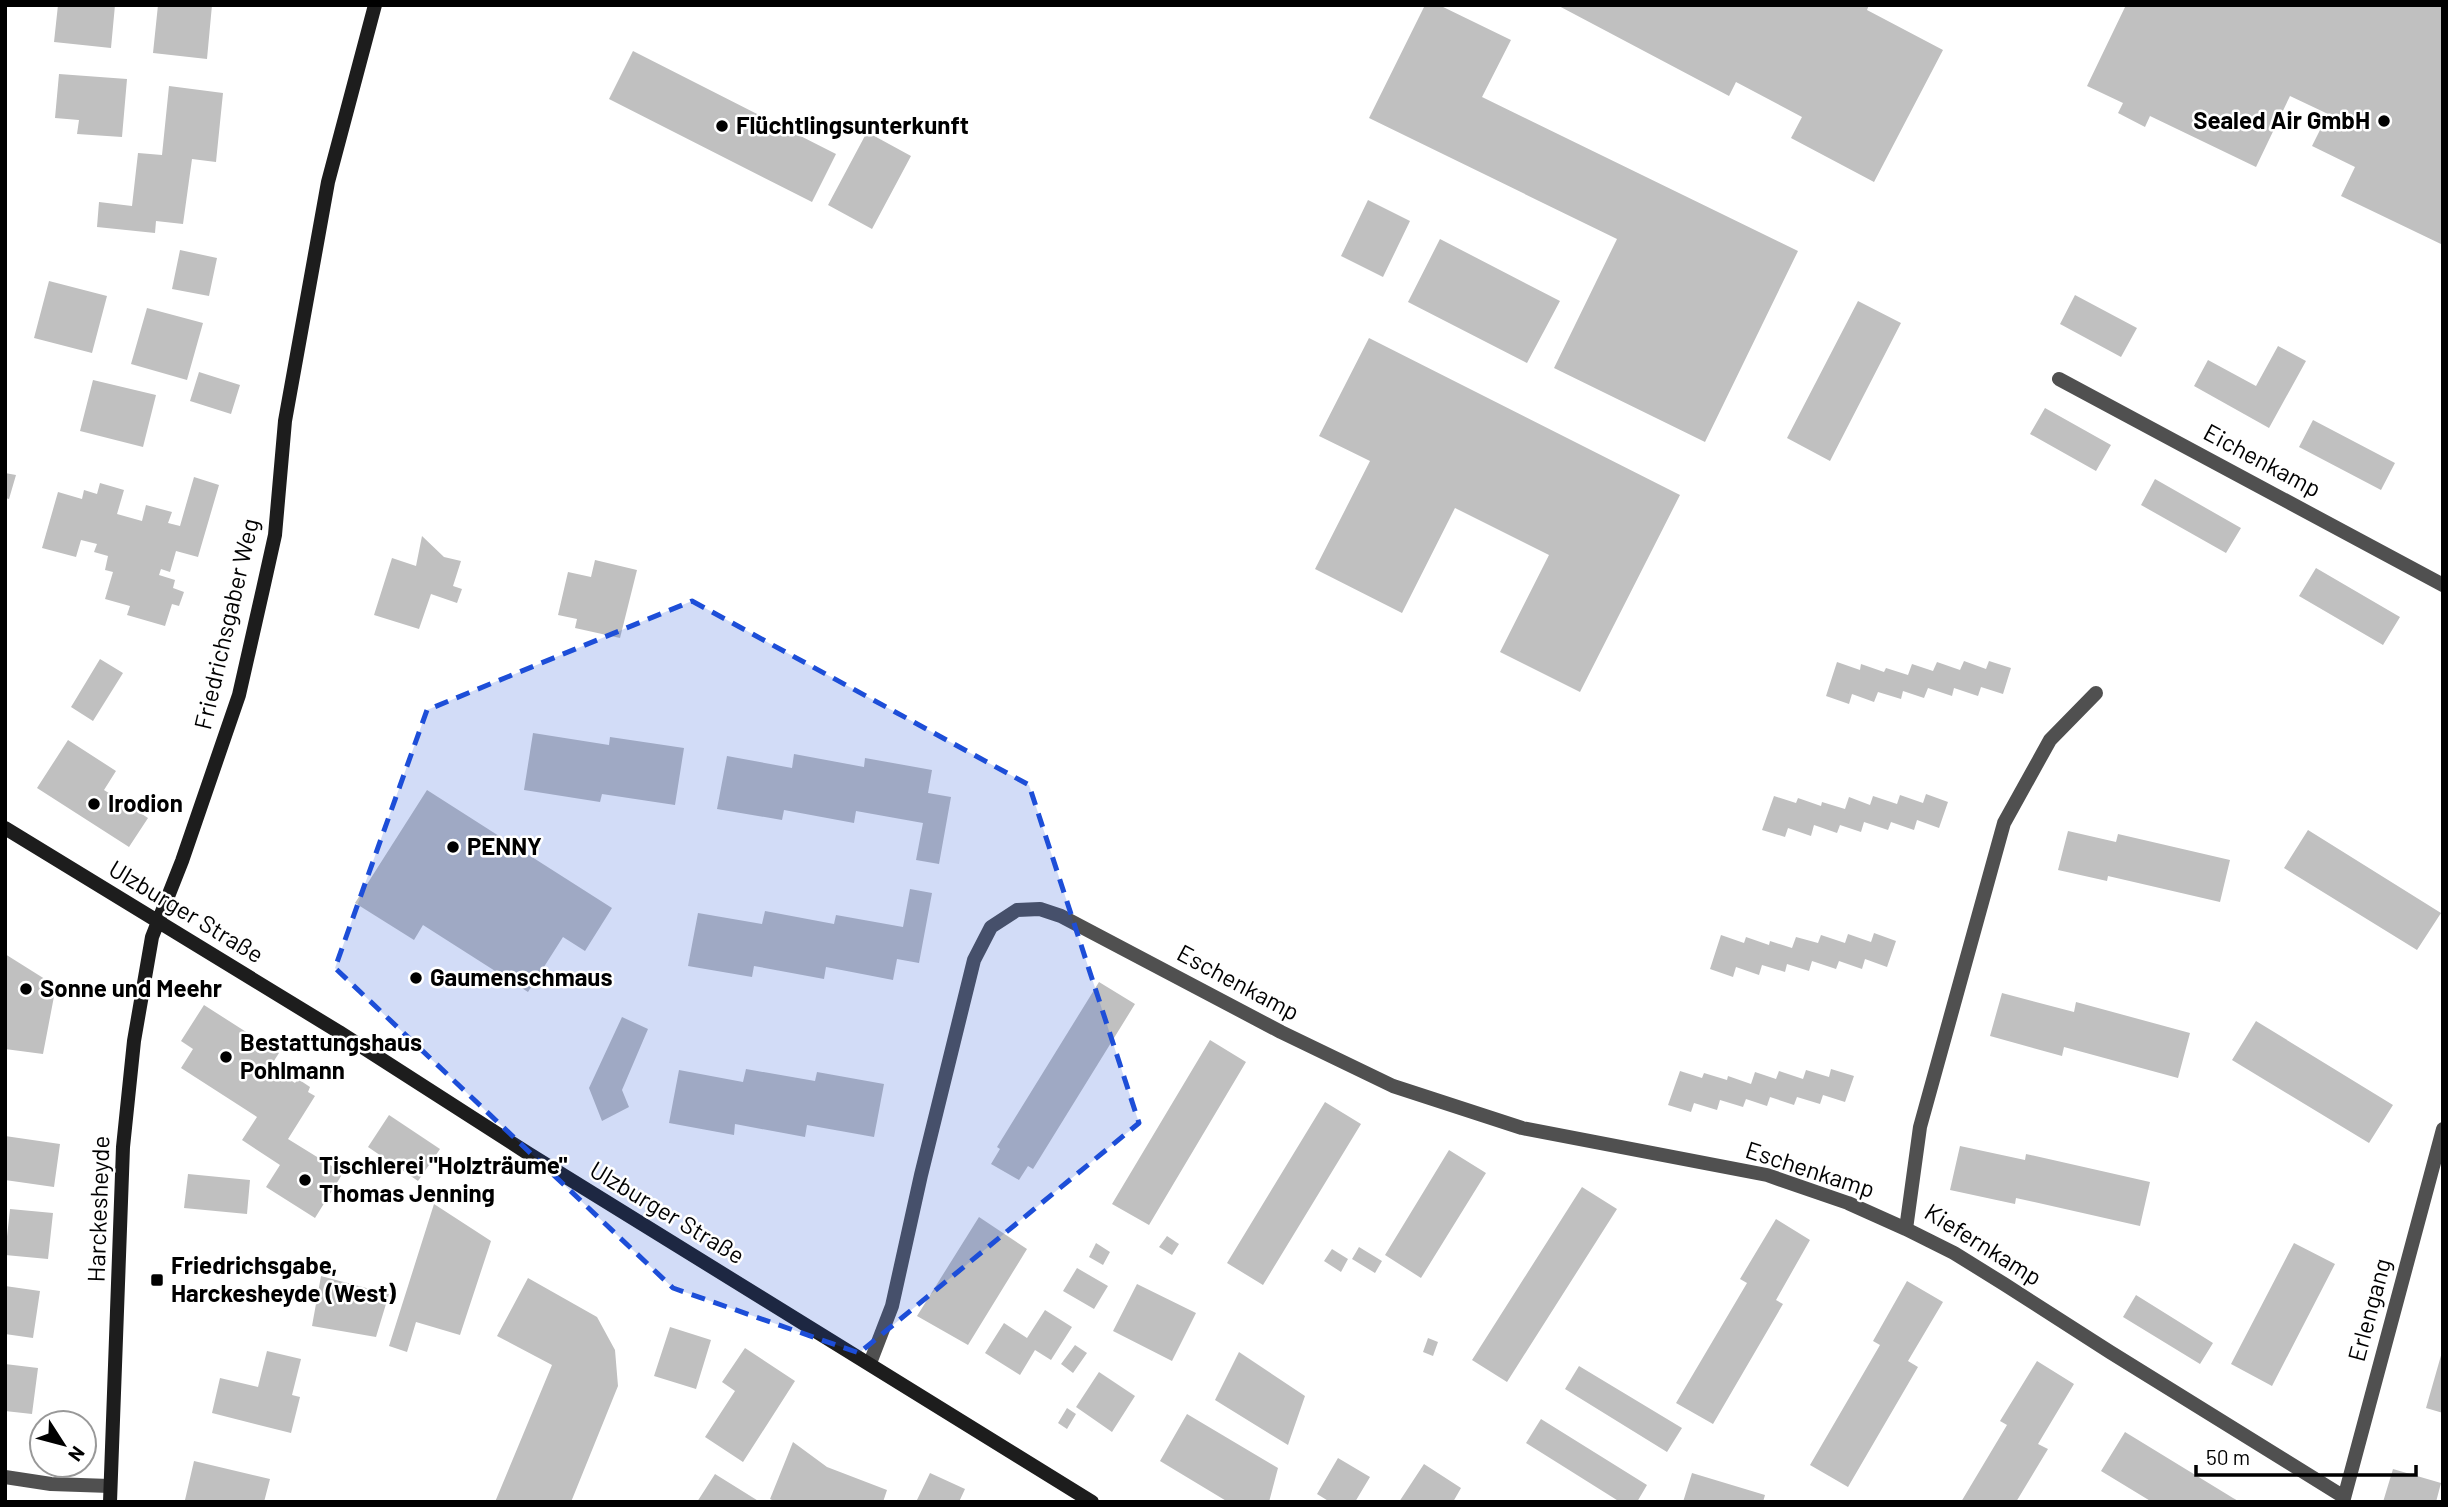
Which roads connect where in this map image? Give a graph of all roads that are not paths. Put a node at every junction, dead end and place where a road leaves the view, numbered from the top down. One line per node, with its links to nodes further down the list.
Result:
1 (375, 5): 6 (main road, Friedrichsgaber Weg)
2 (2059, 379): 3 (street, Eichenkamp)
3 (2443, 584)
4 (2096, 693): 8 (street, Kiefernkamp)
5 (5, 828): 6 (main road, Ulzburger Straße)
6 (158, 922): 9 (main road, Ulzburger Straße); 11 (main road, Harckesheyde)
7 (2443, 1129): 12 (street, Erlengang)
8 (1906, 1229): 9 (street, Eschenkamp); 12 (street, Kiefernkamp)
9 (870, 1363): 14 (main road, Ulzburger Straße)
10 (5, 1478): 11 (street)
11 (110, 1486): 13 (main road, Harckesheyde)
12 (2343, 1499)
13 (110, 1502)
14 (1092, 1502)

